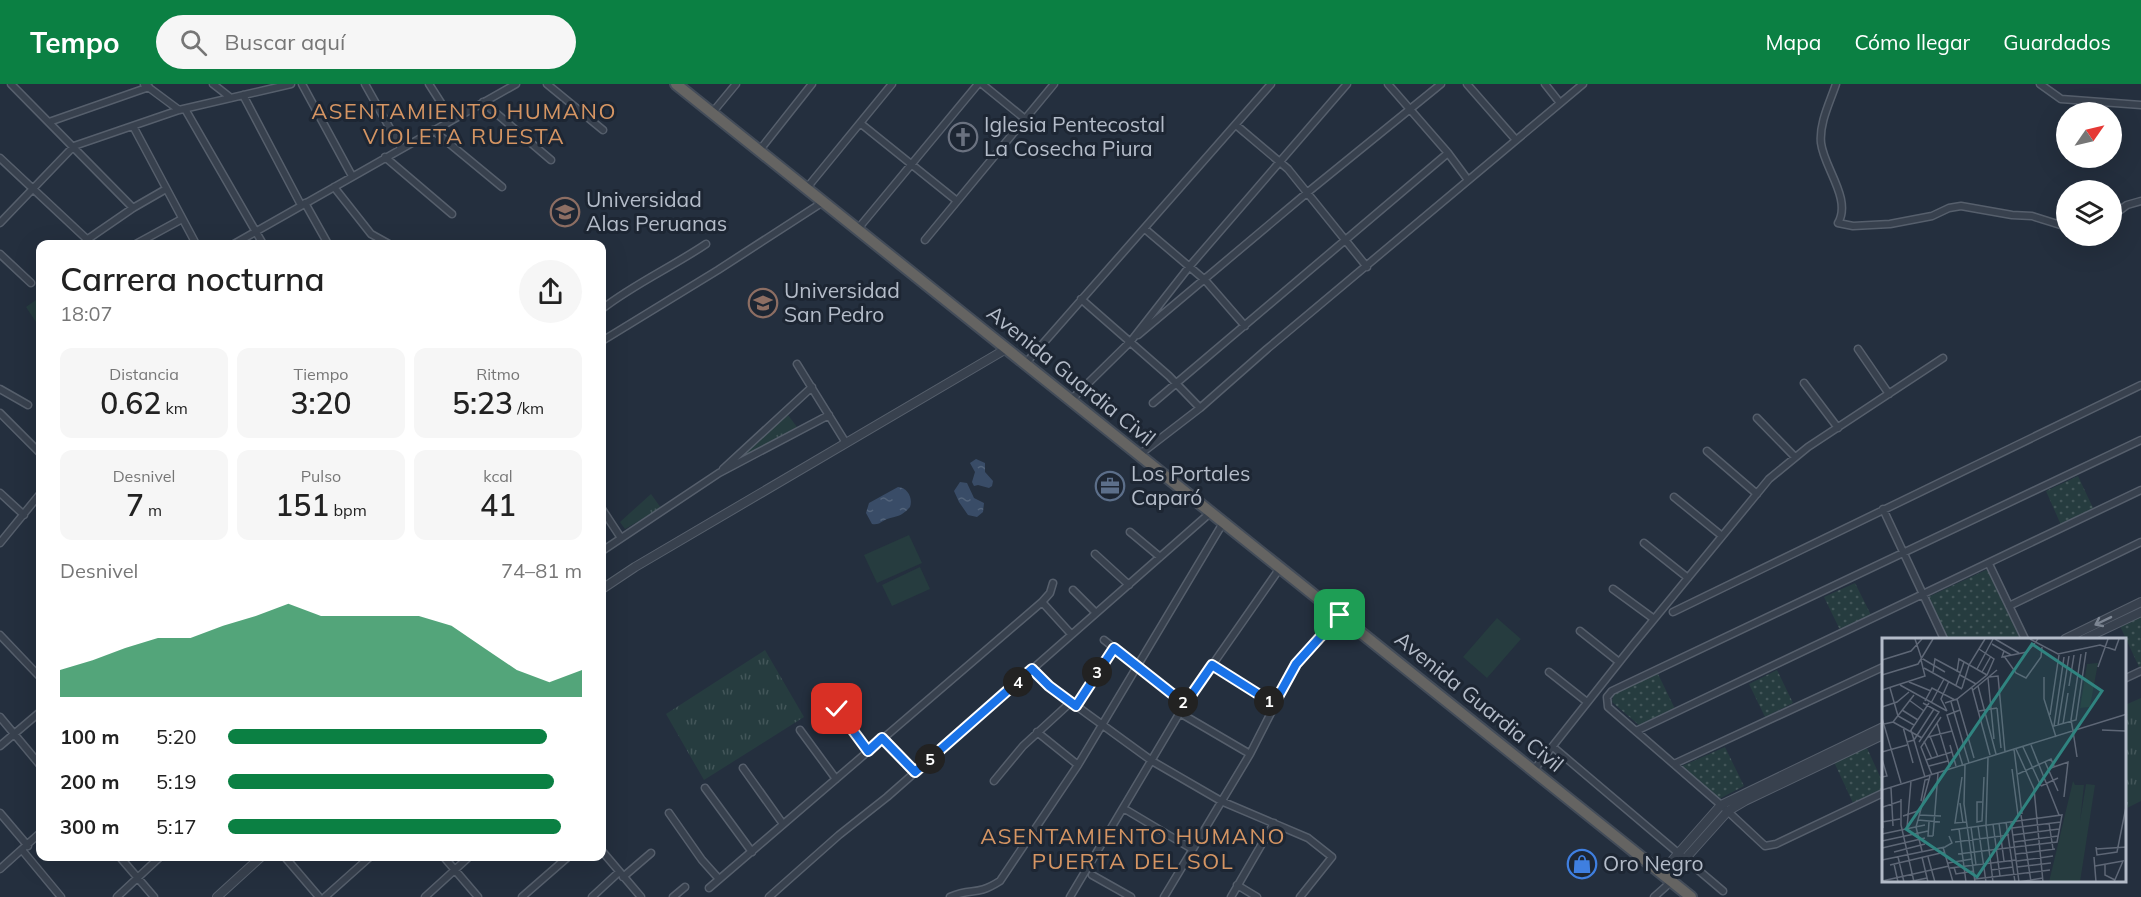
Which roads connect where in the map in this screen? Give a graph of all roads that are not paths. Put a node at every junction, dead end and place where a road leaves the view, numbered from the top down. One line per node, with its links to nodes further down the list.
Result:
1 (11, 84): 36 (street)
2 (213, 84): 27 (street)
3 (291, 84): 26 (street)
4 (302, 84): 52 (street)
5 (365, 84): 44 (street)
6 (429, 84): 35 (street)
7 (516, 84): 25 (street)
8 (548, 84): 41 (street)
9 (676, 84): 33 (highway, Avenida Guardia Civil)
10 (736, 84): 33 (street)
11 (812, 84): 45 (street)
12 (892, 84): 37 (street)
13 (980, 84): 34 (street); 51 (street)
14 (1054, 84): 34 (street)
15 (1271, 84): 38 (street)
16 (1347, 84): 50 (street)
17 (1388, 84): 31 (street)
18 (1441, 84): 31 (street)
19 (1467, 84): 42 (street)
20 (1545, 84): 29 (street)
21 (1583, 84): 29 (street)
22 (1836, 84): 69 (street)
23 (2040, 84): 30 (street)
24 (147, 86): 32 (street); 36 (street)
25 (504, 87): 28 (street)
26 (243, 95): 27 (street); 63 (street)
27 (231, 98): 32 (street)
28 (483, 102): 35 (street); 49 (street)
29 (1560, 103): 42 (street)
30 (2141, 105)
31 (1410, 108): 46 (street); 59 (street)
32 (182, 110): 39 (street); 72 (street)
33 (712, 113): 45 (highway, Avenida Guardia Civil)
34 (1025, 119): 60 (street)
35 (452, 120): 40 (street)
36 (49, 122): 43 (street)
37 (860, 123): 51 (street); 58 (street)
38 (1236, 125): 50 (street); 70 (street)
39 (133, 126): 43 (street); 57 (street)
40 (433, 130): 44 (street); 55 (street)
41 (603, 130)
42 (1516, 140): 53 (street)
43 (74, 146): 56 (street); 64 (street)
44 (401, 148): 47 (street)
45 (759, 152): 58 (highway, Avenida Guardia Civil)
46 (1448, 153): 53 (street); 82 (street)
47 (385, 157): 52 (street); 66 (street)
48 (0, 158): 56 (street)
49 (551, 160)
50 (1280, 161): 59 (street); 85 (street)
51 (911, 165): 60 (street); 71 (street)
52 (352, 176): 54 (street)
53 (1468, 180): 86 (street)
54 (334, 187): 63 (street); 80 (street)
55 (502, 187)
56 (32, 189): 68 (street); 73 (street)
57 (166, 189): 64 (street); 67 (street)
58 (806, 189): 62 (highway, Avenida Guardia Civil)
59 (1308, 192): 82 (street); 87 (street)
60 (957, 201): 81 (street)
61 (2141, 201): 65 (street)
62 (823, 202): 71 (highway, Avenida Guardia Civil); 92 (street)
63 (303, 204): 72 (street); 79 (street)
64 (133, 208): 74 (street)
65 (2122, 209)
66 (452, 214)
67 (182, 219): 75 (street); 76 (street)
68 (0, 223)
69 (2056, 224)
70 (1145, 229): 85 (street); 89 (street)
71 (857, 230): 94 (highway, Avenida Guardia Civil)
72 (255, 232): 77 (street); 78 (street)
73 (88, 240)
74 (93, 240)
75 (143, 240)
76 (194, 240)
77 (241, 240)
78 (260, 240)
79 (326, 240)
80 (382, 240)
81 (925, 240)
82 (1345, 240): 86 (street); 91 (street)
83 (706, 244): 90 (street)
84 (0, 254): 88 (street)
85 (1189, 267): 87 (street); 93 (street)
86 (1367, 267): 108 (street)
87 (1204, 280): 91 (street); 93 (street)
88 (31, 283)
89 (1081, 299): 93 (street); 98 (street)
90 (606, 306)
91 (1245, 326): 99 (street)
92 (606, 339)
93 (1131, 341): 99 (street); 105 (street)
94 (1006, 349): 98 (highway, Avenida Guardia Civil); 114 (street)
95 (1858, 349): 104 (street)
96 (1943, 358): 104 (street)
97 (797, 364): 102 (street)
98 (1025, 364): 105 (highway, Avenida Guardia Civil)
99 (1177, 383): 106 (street); 108 (street)
100 (1804, 383): 112 (street)
101 (2141, 385): 125 (street)
102 (812, 387): 110 (street); 119 (street)
103 (0, 389): 107 (street)
104 (1889, 393): 112 (street)
105 (1070, 400): 117 (highway, Avenida Guardia Civil)
106 (1153, 403)
107 (28, 405)
108 (1200, 408): 117 (street)
109 (0, 412): 115 (street)
110 (829, 415): 114 (street); 119 (street)
111 (1756, 418): 118 (street)
112 (1838, 428): 118 (street)
113 (2141, 440): 137 (street)
114 (846, 443): 145 (street)
115 (36, 449)
116 (1707, 451): 122 (street)
117 (1139, 456): 126 (highway, Avenida Guardia Civil)
118 (1795, 457): 122 (street)
119 (719, 473): 132 (street)
120 (2141, 490): 140 (street)
121 (0, 493): 128 (street)
122 (1757, 494): 131 (street)
123 (1674, 497): 131 (street)
124 (36, 500): 128 (street)
125 (1883, 509): 137 (street); 152 (street)
126 (1210, 513): 129 (highway, Avenida Guardia Civil); 139 (street)
127 (606, 515): 132 (street)
128 (24, 516): 134 (street)
129 (1223, 523): 141 (highway, Avenida Guardia Civil); 168 (street)
130 (1130, 532): 139 (street)
131 (1722, 536): 142 (street)
132 (621, 538): 136 (street)
133 (2141, 542): 151 (street)
134 (0, 543)
135 (1644, 543): 142 (street)
136 (606, 548)
137 (1903, 552): 148 (street); 186 (street)
138 (1095, 554): 144 (street)
139 (1160, 557): 144 (street)
140 (1989, 564): 148 (street); 151 (street)
141 (1280, 568): 155 (highway, Avenida Guardia Civil); 167 (street)
142 (1688, 578): 156 (street)
143 (1053, 583): 149 (street)
144 (1129, 585): 154 (street)
145 (606, 587)
146 (1613, 589): 156 (street)
147 (1073, 590): 154 (street)
148 (1923, 595): 160 (street); 186 (street)
149 (1042, 602): 158 (street); 190 (street)
150 (2141, 602): 162 (street, one-way to 162)
151 (2009, 606): 161 (street)
152 (1673, 612)
153 (2141, 612): 163 (street)
154 (1096, 613): 158 (street)
155 (1340, 615): 178 (street); 200 (highway, Avenida Guardia Civil)
156 (1654, 619): 166 (street)
157 (1580, 631): 166 (street)
158 (1071, 634): 170 (street)
159 (0, 635): 173 (street)
160 (1943, 638)
161 (2025, 638)
162 (2067, 638)
163 (2086, 638)
164 (1104, 640): 165 (street)
165 (1114, 648): 168 (street); 176 (street)
166 (1619, 662): 175 (street)
167 (1212, 665): 177 (street); 178 (street)
168 (1138, 667): 177 (street); 183 (street)
169 (1882, 667): 197 (street)
170 (1032, 669): 176 (street); 201 (street)
171 (2141, 671): 174 (street)
172 (1549, 672): 175 (street)
173 (36, 673)
174 (2126, 678)
175 (1587, 702): 192 (street)
176 (1074, 704): 183 (street); 187 (street)
177 (1185, 704): 180 (street)
178 (1274, 704): 194 (street)
179 (837, 709): 193 (street)
180 (1180, 713): 194 (street); 196 (street)
181 (36, 715): 188 (street)
182 (0, 717): 188 (street)
183 (1102, 725): 196 (street); 198 (street)
184 (1882, 728): 208 (street)
185 (800, 730): 202 (street)
186 (1636, 731): 197 (street)
187 (1037, 732): 198 (street); 203 (street)
188 (14, 733): 191 (street); 195 (street)
189 (1882, 735): 208 (street)
190 (882, 738): 193 (street); 201 (street)
191 (0, 746)
192 (1553, 747): 200 (street); 219 (street)
193 (868, 751): 202 (street)
194 (1250, 753): 206 (street)
195 (36, 760)
196 (1152, 761): 206 (street); 207 (street)
197 (1674, 764): 208 (street)
198 (1078, 765): 252 (street)
199 (743, 768): 212 (street)
200 (1533, 771): 233 (highway, Avenida Guardia Civil)
201 (915, 772): 251 (street)
202 (836, 779): 212 (street)
203 (994, 782)
204 (705, 788): 216 (street)
205 (1882, 794): 208 (street)
206 (1221, 801): 211 (street); 215 (street)
207 (1123, 808): 215 (street); 253 (street)
208 (1724, 808): 219 (street)
209 (0, 813): 214 (street)
210 (669, 813): 234 (street)
211 (1274, 823): 235 (street); 258 (street)
212 (783, 824): 216 (street)
213 (36, 836): 214 (street)
214 (25, 848): 228 (street); 239 (street)
215 (1192, 849): 255 (street)
216 (752, 852): 234 (street)
217 (651, 853): 230 (street)
218 (606, 856): 230 (street)
219 (1682, 856): 233 (street); 238 (street)
220 (123, 861): 232 (street)
221 (156, 861): 232 (street)
222 (257, 861): 242 (street)
223 (288, 861): 243 (street)
224 (365, 861): 244 (street)
225 (447, 861): 229 (street)
226 (465, 861): 229 (street)
227 (563, 861): 247 (street)
228 (0, 870)
229 (455, 870): 245 (street); 246 (street)
230 (621, 875): 248 (street); 249 (street)
231 (1092, 875): 254 (street)
232 (138, 878): 240 (street); 241 (street)
233 (1667, 878): 259 (street); 260 (highway, Avenida Guardia Civil)
234 (719, 879): 237 (street)
235 (1238, 885): 256 (street); 257 (street)
236 (685, 887): 250 (street)
237 (709, 888)
238 (1723, 891)
239 (61, 897)
240 (117, 897)
241 (154, 897)
242 (217, 897)
243 (320, 897)
244 (325, 897)
245 (425, 897)
246 (478, 897)
247 (522, 897)
248 (592, 897)
249 (641, 897)
250 (673, 897)
251 (769, 897)
252 (950, 897)
253 (1070, 897)
254 (1131, 897)
255 (1164, 897)
256 (1231, 897)
257 (1257, 897)
258 (1300, 897)
259 (1654, 897)
260 (1691, 897)

